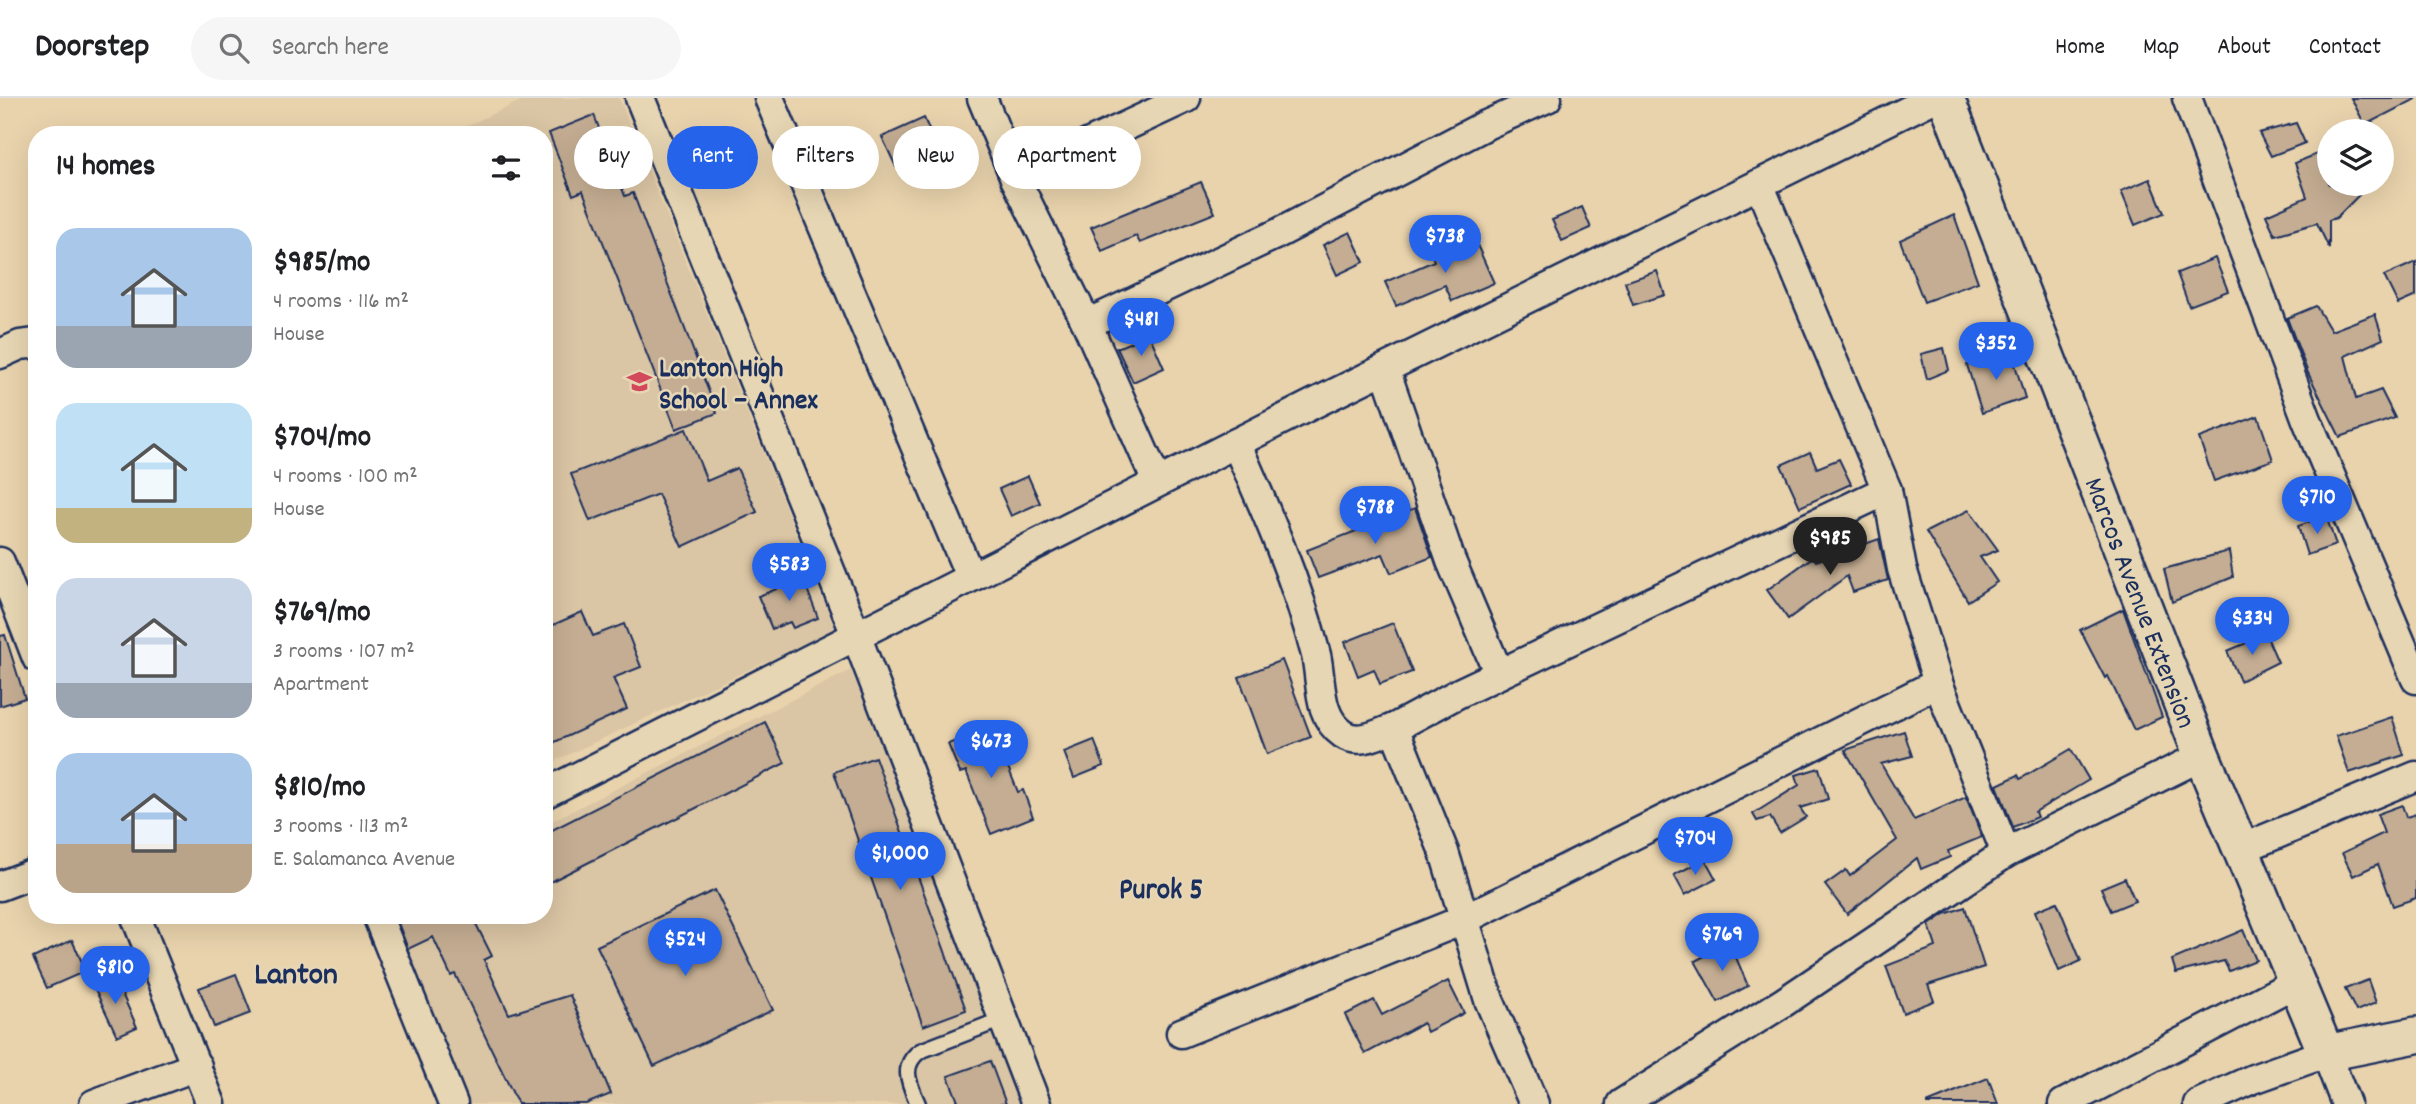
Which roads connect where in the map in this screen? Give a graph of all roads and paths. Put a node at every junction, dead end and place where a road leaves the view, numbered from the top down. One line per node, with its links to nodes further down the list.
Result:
1 (640, 98): 23 (street)
2 (769, 98): 21 (street)
3 (982, 98): 9 (street)
4 (1186, 98): 10 (street)
5 (1547, 98): 13 (street)
6 (1934, 98): 11 (street)
7 (1945, 98): 29 (street, Marcos Avenue Extension)
8 (2187, 98): 26 (street)
9 (994, 126)
10 (1126, 126)
11 (1759, 184): 16 (street); 19 (street)
12 (1020, 189): 13 (street)
13 (1087, 324): 18 (street)
14 (28, 344): 15 (street)
15 (0, 354)
16 (1385, 369): 17 (street); 25 (street)
17 (1236, 443): 18 (street); 28 (street)
18 (1157, 482): 21 (street)
19 (1886, 490): 25 (street); 27 (street)
20 (0, 562): 22 (street)
21 (970, 576): 23 (street)
22 (9, 610): 24 (street)
23 (856, 635): 31 (street); 40 (street)
24 (28, 643)
25 (1499, 674): 28 (street)
26 (2416, 679)
27 (1938, 683): 33 (street); 36 (street)
28 (1394, 728): 36 (street)
29 (2202, 756): 32 (street, Marcos Avenue Extension); 33 (street)
30 (2416, 776): 32 (street)
31 (553, 789)
32 (2241, 849): 39 (street, Marcos Avenue Extension)
33 (2006, 853): 51 (street)
34 (28, 875): 35 (street)
35 (0, 886)
36 (1463, 920): 41 (street); 50 (street)
37 (139, 924): 44 (street)
38 (381, 924): 47 (street)
39 (2297, 982): 43 (street, Marcos Avenue Extension); 52 (street)
40 (1003, 1019): 48 (lane); 49 (street)
41 (1181, 1033)
42 (2416, 1035): 43 (street)
43 (2326, 1053): 53 (street); 54 (street, Marcos Avenue Extension)
44 (197, 1066): 45 (street); 46 (street)
45 (94, 1104)
46 (211, 1104)
47 (453, 1104)
48 (918, 1104)
49 (1036, 1104)
50 (1534, 1104)
51 (1621, 1104)
52 (2063, 1104)
53 (2198, 1104)
54 (2346, 1104)

